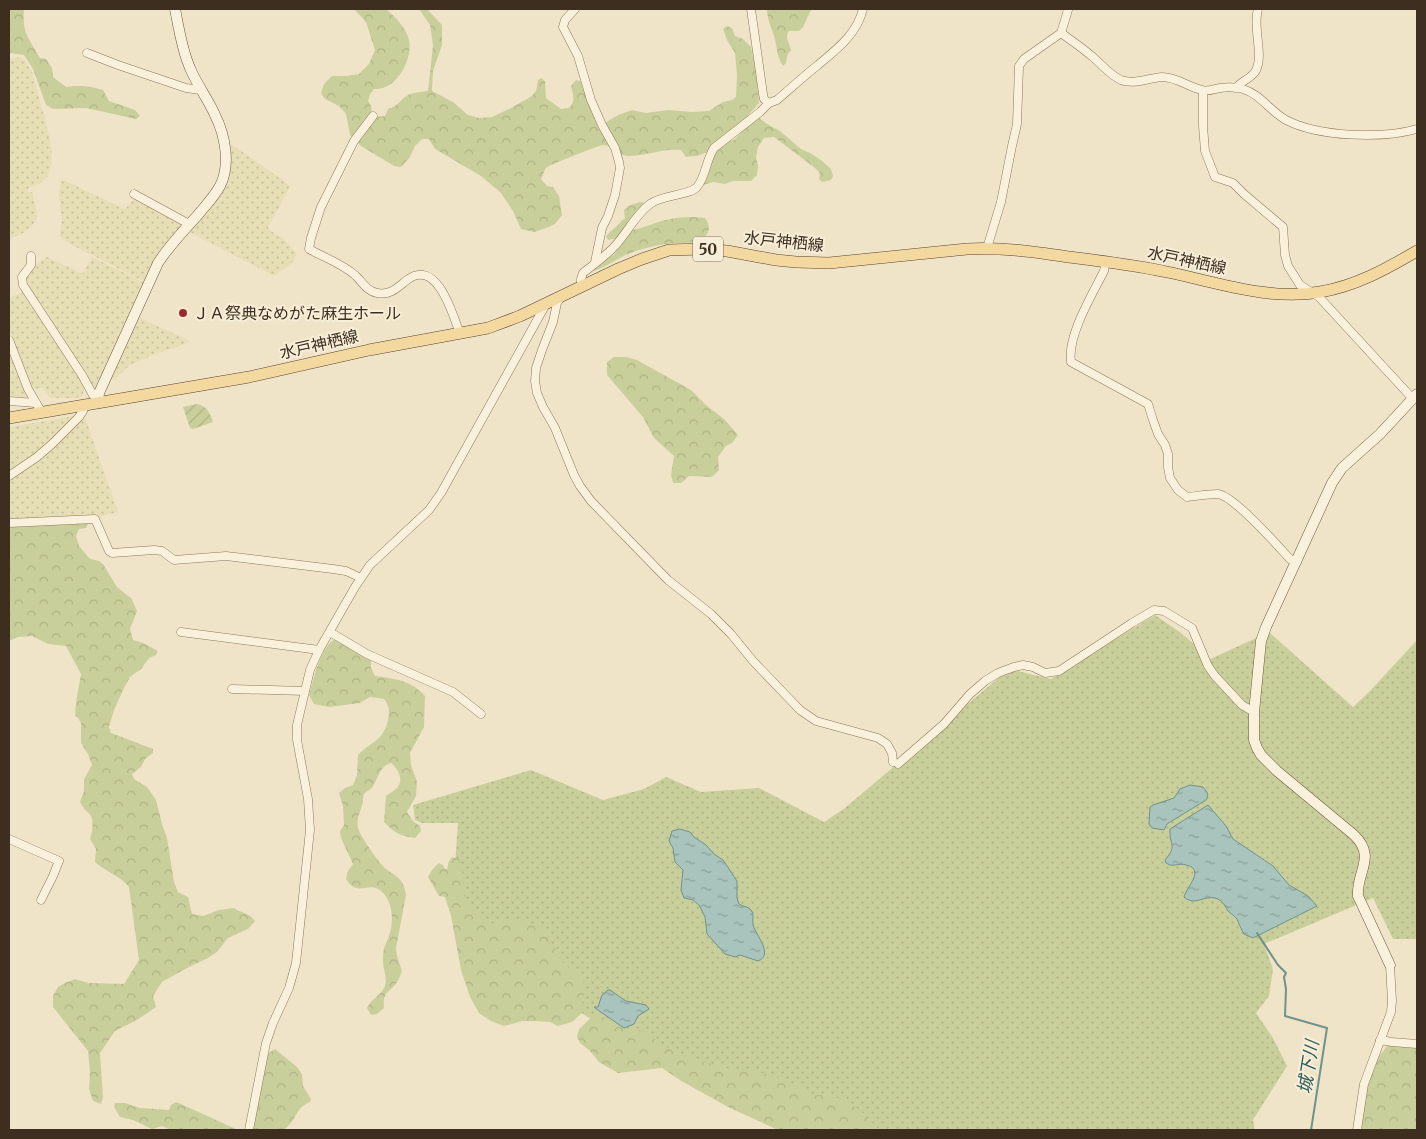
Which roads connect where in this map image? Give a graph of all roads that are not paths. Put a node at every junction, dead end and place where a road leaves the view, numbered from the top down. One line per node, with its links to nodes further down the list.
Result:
1 (175, 9): 10 (street)
2 (575, 9): 21 (street)
3 (751, 9): 12 (street)
4 (863, 9): 12 (street)
5 (1067, 9): 7 (street)
6 (1258, 9): 9 (street)
7 (1061, 33): 11 (street); 17 (street)
8 (87, 53): 10 (street)
9 (1236, 88): 11 (street); 14 (street)
10 (201, 90): 16 (street)
11 (1203, 91): 23 (street)
12 (769, 103): 21 (street)
13 (373, 116): 26 (street)
14 (1417, 130)
15 (134, 194): 16 (street)
16 (189, 224): 30 (street)
17 (987, 248): 20 (main road, 水戸神栖線 / 50); 22 (main road, 水戸神栖線 / 50)
18 (1417, 251): 23 (main road, 水戸神栖線 / 50)
19 (31, 256): 30 (street)
20 (1106, 261): 23 (main road, 水戸神栖線 / 50); 36 (street)
21 (595, 262): 22 (street)
22 (582, 286): 24 (main road, 水戸神栖線 / 50)
23 (1312, 293): 28 (street)
24 (562, 296): 25 (main road, 水戸神栖線 / 50); 43 (street)
25 (546, 304): 26 (main road, 水戸神栖線 / 50); 37 (street)
26 (460, 334): 30 (main road, 水戸神栖線 / 50)
27 (9, 340): 32 (street)
28 (1415, 396): 36 (street)
29 (9, 401): 32 (street)
30 (98, 401): 31 (main road, 水戸神栖線 / 50)
31 (84, 405): 32 (main road, 水戸神栖線 / 50); 34 (street)
32 (39, 408): 33 (main road, 水戸神栖線 / 50)
33 (9, 418)
34 (9, 476)
35 (9, 524): 37 (street)
36 (1297, 562): 43 (street)
37 (361, 578): 39 (street)
38 (181, 632): 40 (street)
39 (330, 632): 40 (street); 44 (street)
40 (319, 650): 42 (street)
41 (232, 689): 42 (street)
42 (305, 691): 50 (street)
43 (1254, 712): 47 (street)
44 (481, 714)
45 (9, 839): 46 (street)
46 (41, 900)
47 (1390, 964): 48 (street)
48 (1380, 1040): 49 (street); 51 (street)
49 (1417, 1044)
50 (249, 1130)
51 (1357, 1130)

